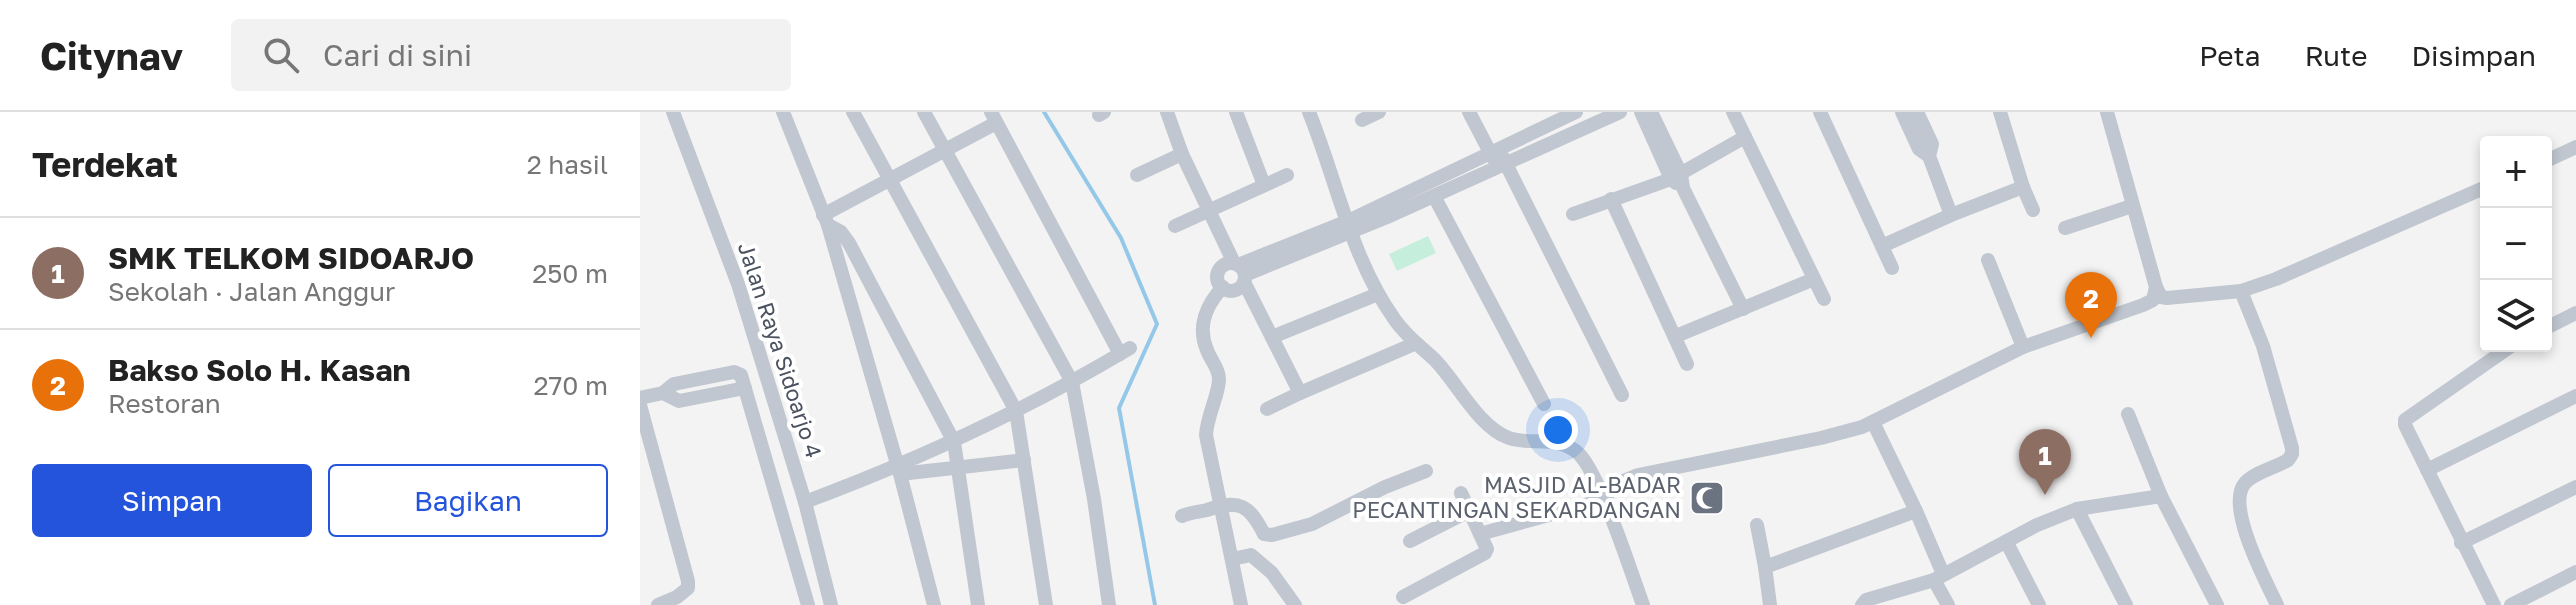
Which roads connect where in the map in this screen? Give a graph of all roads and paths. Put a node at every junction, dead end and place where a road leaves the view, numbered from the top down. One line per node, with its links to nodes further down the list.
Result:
1 (673, 112): 79 (street, Jalan Raya Sidoarjo 4)
2 (783, 112): 45 (street)
3 (853, 112): 33 (street)
4 (924, 112): 25 (street)
5 (1167, 112): 27 (street)
6 (1236, 112): 35 (street)
7 (1309, 112): 47 (street)
8 (1379, 112): 22 (street)
9 (1469, 112): 26 (street)
10 (1576, 112): 21 (street)
11 (1620, 112): 30 (street)
12 (1641, 112): 34 (street)
13 (1651, 112): 34 (street)
14 (1733, 112): 23 (street)
15 (1820, 112): 49 (street)
16 (1902, 112): 28 (street)
17 (1917, 112): 28 (street)
18 (2000, 112): 36 (street)
19 (2107, 112): 40 (street)
20 (994, 117): 25 (street); 68 (street)
21 (1546, 118): 26 (street)
22 (1362, 120)
23 (1745, 137): 34 (street); 53 (street)
24 (2576, 147): 29 (street)
25 (943, 149): 33 (street); 68 (street)
26 (1494, 149): 30 (street); 47 (street)
27 (1182, 154): 31 (street); 41 (street)
28 (1929, 156): 44 (street)
29 (2552, 158)
30 (1501, 164): 38 (street); 70 (street)
31 (1137, 175)
32 (1287, 175): 35 (street)
33 (889, 180): 45 (street); 76 (street)
34 (1678, 181): 39 (street); 59 (street)
35 (1264, 185): 41 (street)
36 (2023, 187): 42 (street); 44 (street)
37 (2480, 190): 56 (street)
38 (1434, 196): 47 (street); 73 (street)
39 (1611, 199): 43 (street); 62 (street)
40 (2132, 206): 48 (street); 55 (street)
41 (1209, 210): 46 (street); 52 (street)
42 (2033, 210)
43 (1573, 214)
44 (1951, 215): 49 (street)
45 (825, 220): 81 (street); 85 (street)
46 (1175, 226)
47 (1349, 226): 52 (street); 57 (street)
48 (2065, 228)
49 (1882, 246): 51 (street)
50 (1988, 260): 65 (street)
51 (1892, 268)
52 (1240, 271): 54 (street); 54 (street); 63 (street)
53 (1814, 279): 58 (street); 59 (street)
54 (1223, 287): 92 (street)
55 (2156, 287): 56 (street); 65 (street)
56 (2241, 291): 124 (street)
57 (1378, 294): 63 (street); 64 (street)
58 (1824, 299)
59 (1743, 309): 62 (street)
60 (2576, 313): 61 (street)
61 (2552, 325)
62 (1676, 336): 67 (street)
63 (1272, 337): 69 (street)
64 (1414, 344): 69 (street); 90 (street)
65 (2023, 347): 78 (street)
66 (2502, 352): 84 (street)
67 (1687, 364)
68 (1072, 382): 76 (street); 115 (street)
69 (1300, 393): 75 (street)
70 (1622, 395)
71 (2576, 396): 84 (street)
72 (640, 398): 80 (street)
73 (1544, 404)
74 (640, 405): 107 (street)
75 (1267, 409)
76 (1016, 411): 81 (street); 82 (street)
77 (2128, 414): 89 (street)
78 (1873, 422): 90 (street); 95 (street)
79 (783, 432): 80 (street); 91 (street, Jalan Raya Sidoarjo 4)
80 (759, 437): 110 (street)
81 (954, 442): 83 (street); 85 (street)
82 (1024, 460): 83 (street); 114 (street)
83 (959, 468): 85 (street); 113 (street)
84 (2427, 470): 101 (street)
85 (899, 471): 91 (street); 112 (street)
86 (1426, 471): 92 (street)
87 (2576, 487): 101 (street)
88 (1461, 493): 94 (street)
89 (2161, 496): 93 (street); 123 (street)
90 (1603, 500): 98 (street); 118 (street)
91 (805, 502): 111 (street, Jalan Raya Sidoarjo 4)
92 (1220, 505): 96 (street); 102 (street)
93 (2077, 509): 100 (street); 122 (street)
94 (1469, 511): 98 (street); 99 (street)
95 (1916, 511): 103 (street); 105 (street)
96 (1182, 516)
97 (1757, 525): 103 (street)
98 (1480, 534): 106 (street)
99 (1410, 541)
100 (2007, 543): 105 (street); 121 (street)
101 (2461, 543): 125 (street)
102 (1233, 566): 116 (street); 117 (street)
103 (1765, 567): 119 (street)
104 (2576, 572): 126 (street)
105 (1939, 577): 108 (street); 120 (street)
106 (1403, 597)
107 (681, 601): 109 (street)
108 (1863, 603)
109 (658, 605)
110 (808, 605)
111 (831, 605)
112 (934, 605)
113 (978, 605)
114 (1046, 605)
115 (1109, 605)
116 (1241, 605)
117 (1295, 605)
118 (1643, 605)
119 (1770, 605)
120 (1948, 605)
121 (2039, 605)
122 (2126, 605)
123 (2217, 605)
124 (2277, 605)
125 (2494, 605)
126 (2511, 605)

